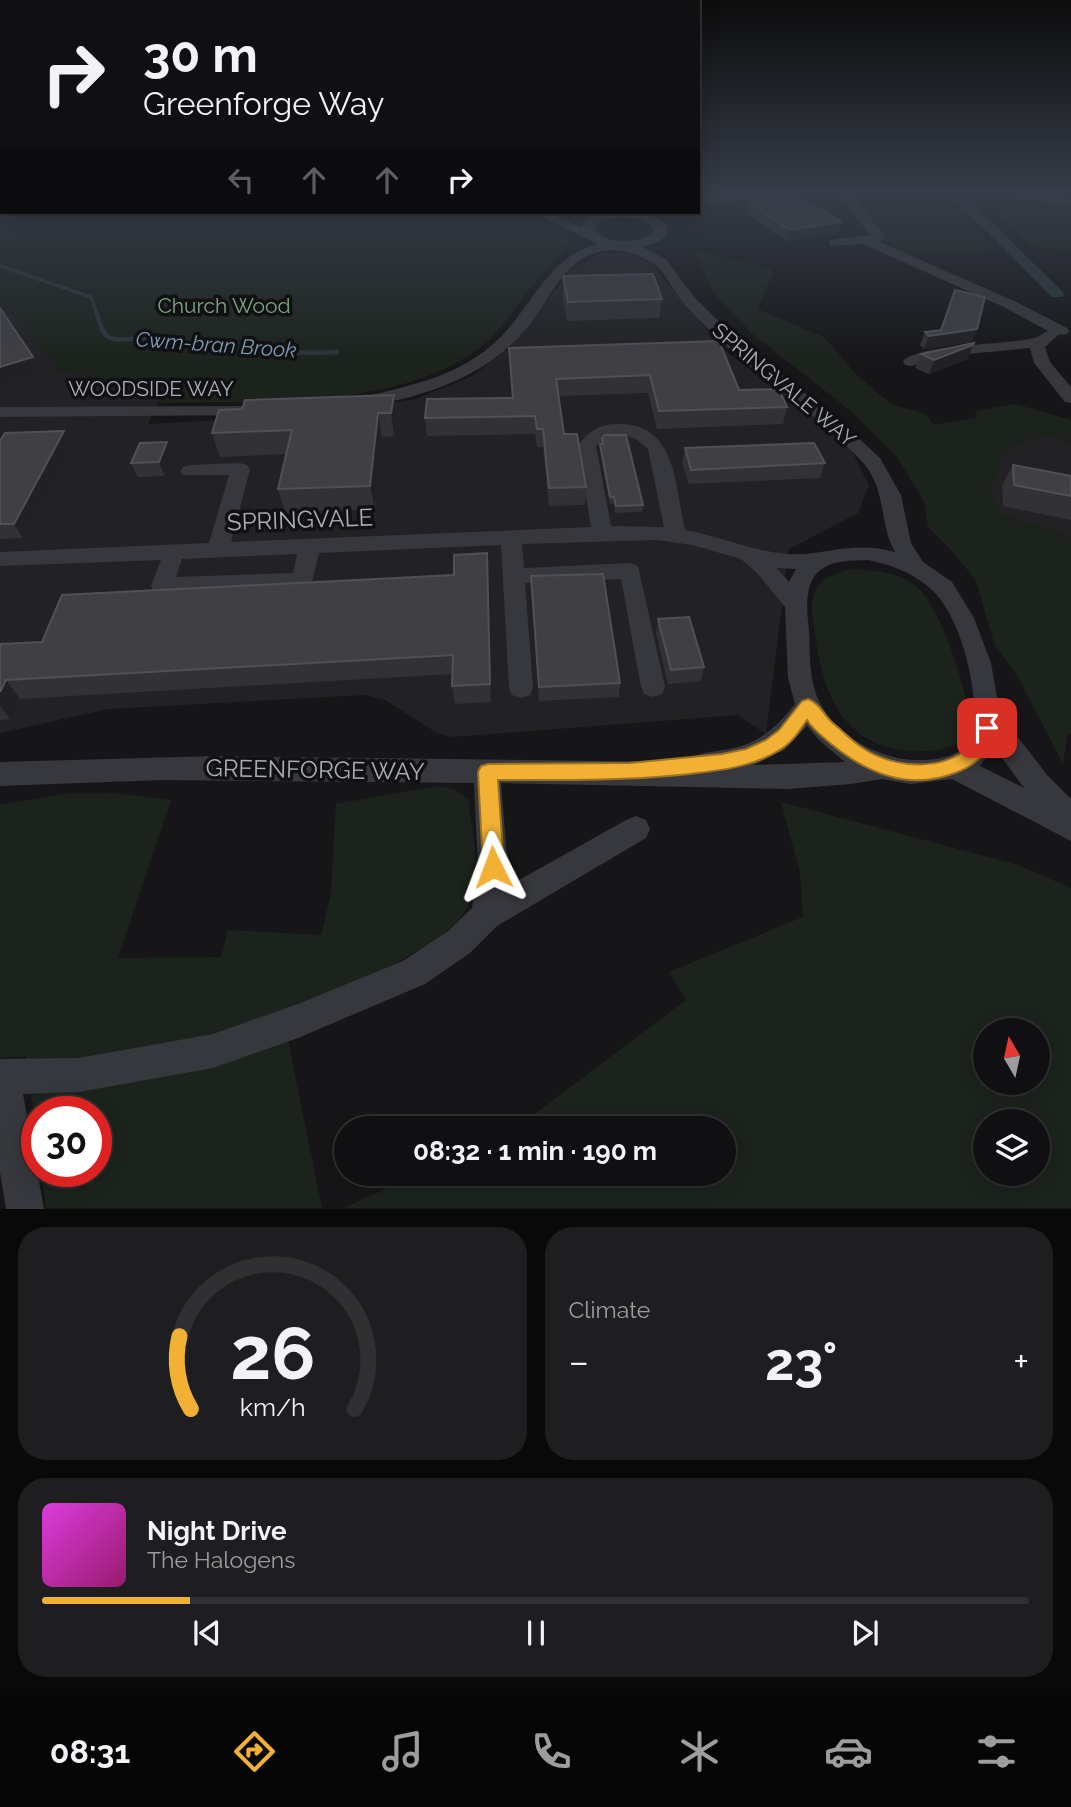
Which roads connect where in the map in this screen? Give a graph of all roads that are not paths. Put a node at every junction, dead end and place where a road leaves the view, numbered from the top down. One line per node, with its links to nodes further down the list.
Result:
1 (583, 249): 6 (street)
2 (600, 249): 6 (street)
3 (634, 249): 7 (street, SPRINGVALE WAY)
4 (662, 249): 7 (street)
5 (886, 249): 8 (street)
6 (581, 253): 12 (street)
7 (661, 262): 16 (street, SPRINGVALE WAY)
8 (1066, 330): 9 (street)
9 (1039, 342): 10 (street); 11 (street)
10 (911, 361)
11 (1071, 398)
12 (353, 404)
13 (268, 410): 14 (street, WOODSIDE WAY)
14 (0, 412)
15 (190, 471): 21 (street)
16 (893, 514): 23 (street); 27 (street, SPRINGVALE WAY)
17 (602, 533): 18 (street, SPRINGVALE); 18 (street); 19 (street, SPRINGVALE)
18 (676, 535): 24 (street, SPRINGVALE)
19 (511, 537): 20 (street, SPRINGVALE); 28 (street)
20 (309, 546): 21 (street, SPRINGVALE); 22 (street)
21 (218, 550): 22 (street, SPRINGVALE)
22 (174, 552): 25 (street, SPRINGVALE)
23 (847, 554): 26 (street, GREENFORGE WAY); 27 (street, GREENFORGE WAY)
24 (746, 555): 26 (street, SPRINGVALE); 29 (street, SPRINGVALE)
25 (0, 559)
26 (818, 561): 29 (street, GREENFORGE WAY)
27 (915, 568): 33 (street, GREENFORGE WAY)
28 (514, 576): 30 (street); 31 (street)
29 (796, 605): 32 (street, GREENFORGE WAY)
30 (521, 688)
31 (653, 688)
32 (808, 706): 34 (street, GREENFORGE WAY); 37 (street, GREENFORGE WAY)
33 (987, 717): 35 (street, GREENFORGE WAY); 39 (street, GREENFORGE WAY)
34 (882, 767): 35 (street, GREENFORGE WAY); 37 (street, GREENFORGE WAY)
35 (954, 767): 40 (street)
36 (488, 772): 37 (street, GREENFORGE WAY); 38 (street, GREENFORGE WAY); 42 (street)
37 (630, 772)
38 (0, 774)
39 (1071, 818)
40 (1071, 828)
41 (636, 829): 42 (street)
42 (486, 915): 43 (street)
43 (1, 1077): 44 (street)
44 (25, 1209)

